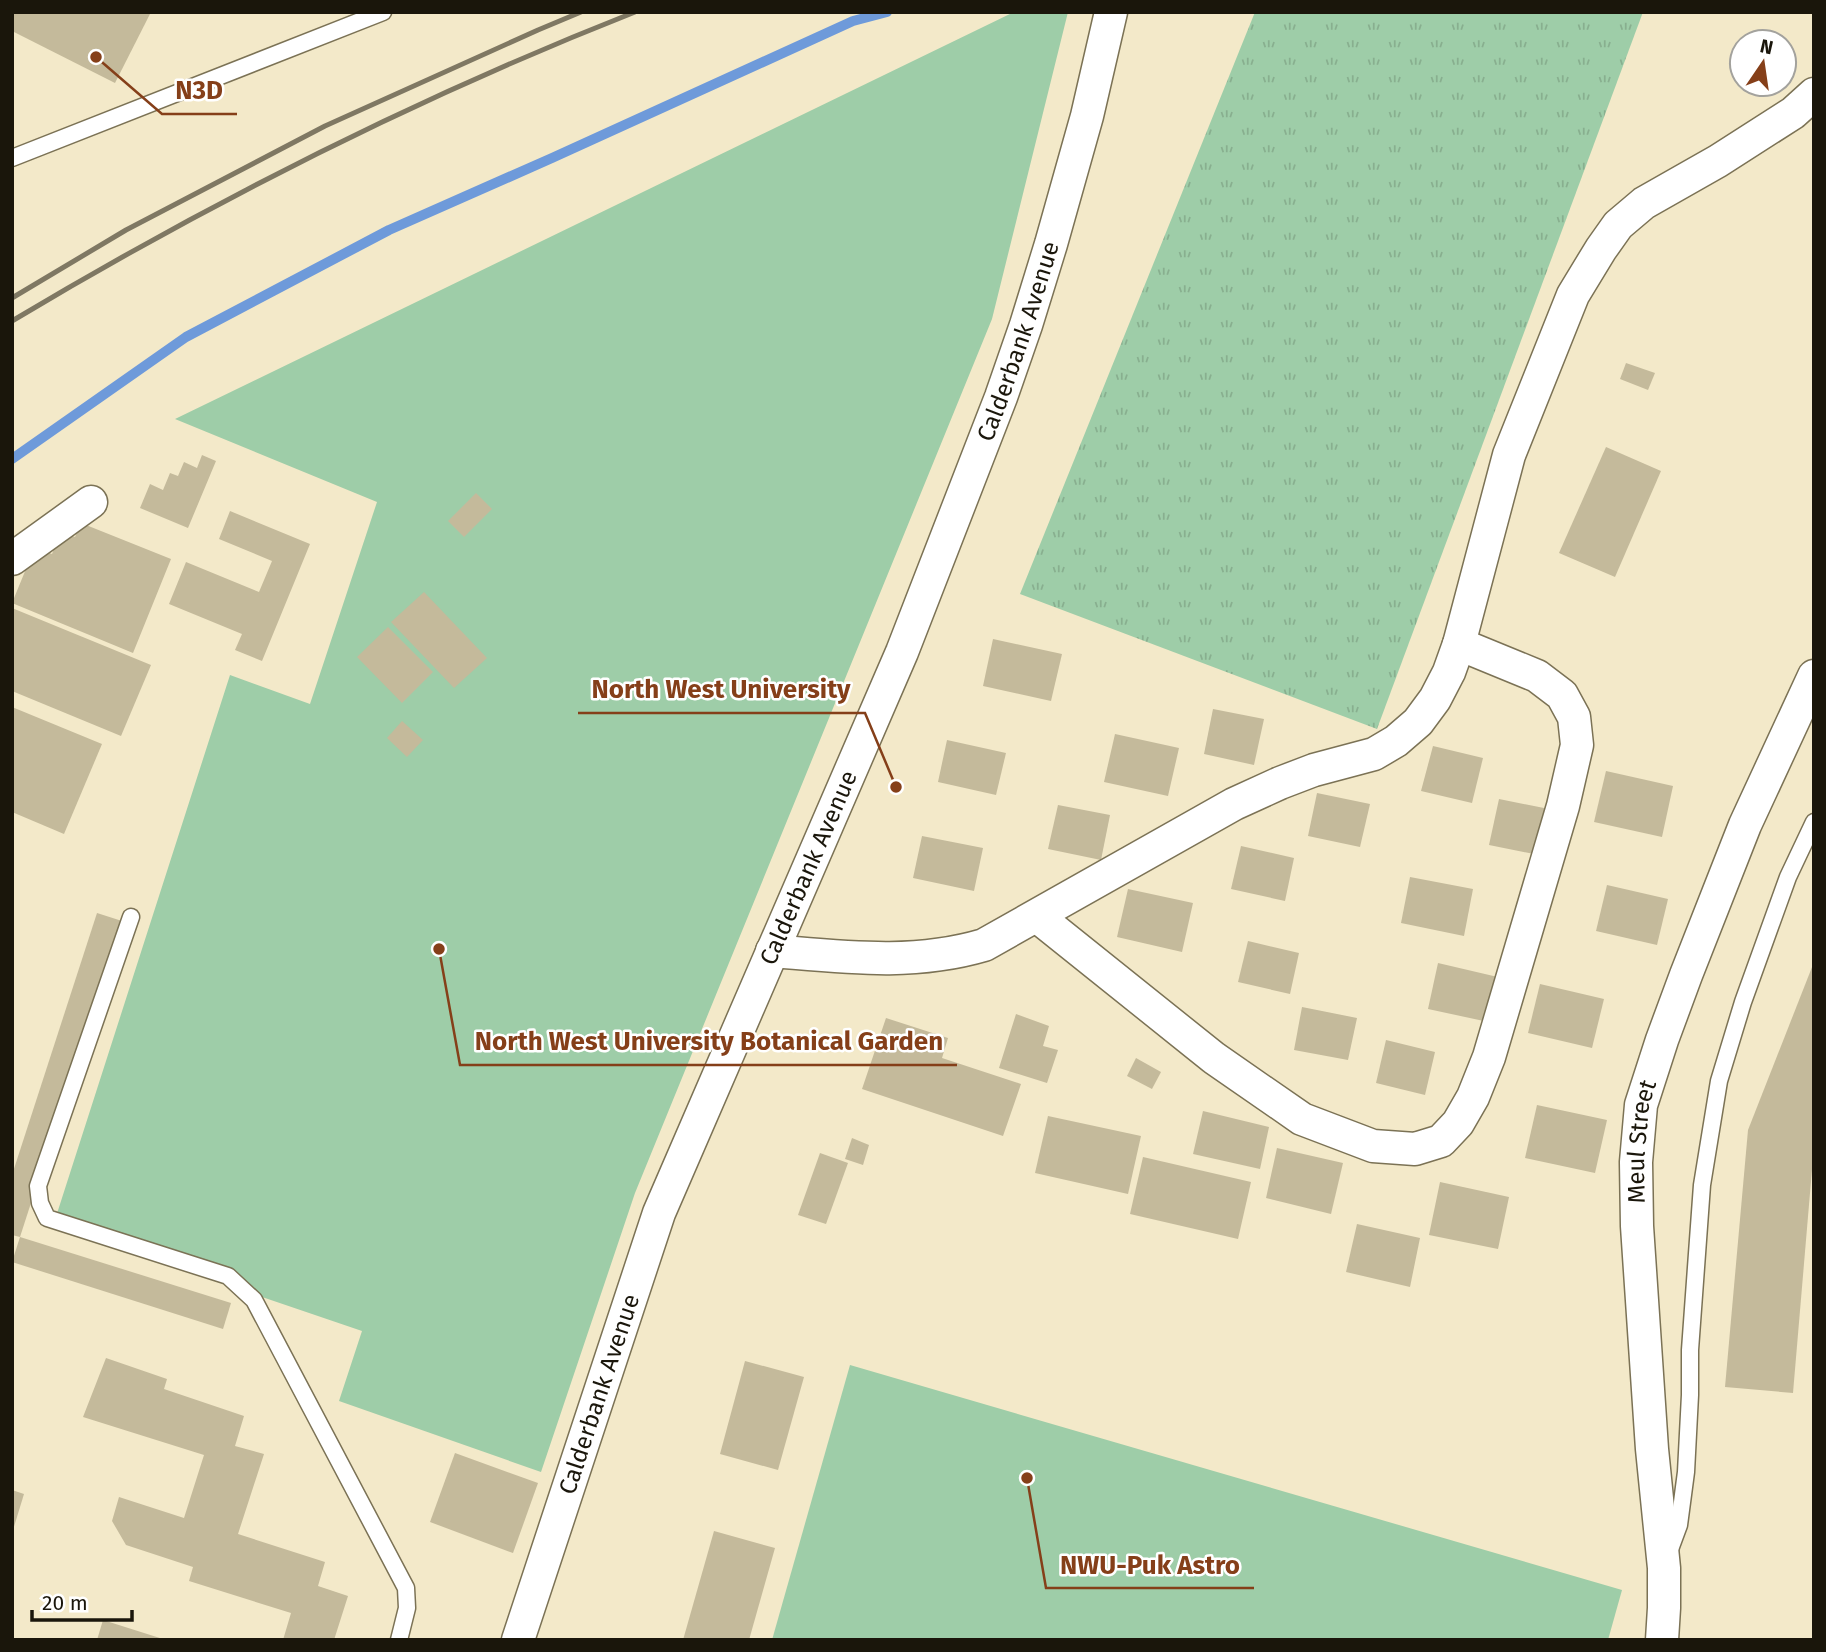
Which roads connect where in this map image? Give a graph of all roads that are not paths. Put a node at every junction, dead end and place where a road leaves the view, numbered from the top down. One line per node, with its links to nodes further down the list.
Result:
1 (383, 12): 4 (lane)
2 (1111, 12): 12 (street, Calderbank Avenue)
3 (1814, 94): 7 (street)
4 (12, 158)
5 (91, 502): 6 (street)
6 (12, 559)
7 (1459, 644): 11 (street); 11 (street)
8 (1814, 676): 13 (street, Meul Street)
9 (1814, 822): 13 (lane)
10 (131, 917): 14 (lane)
11 (1038, 917): 12 (street)
12 (772, 951): 15 (street, Calderbank Avenue)
13 (1664, 1568): 16 (street, Meul Street)
14 (399, 1640)
15 (518, 1640)
16 (1662, 1640)

